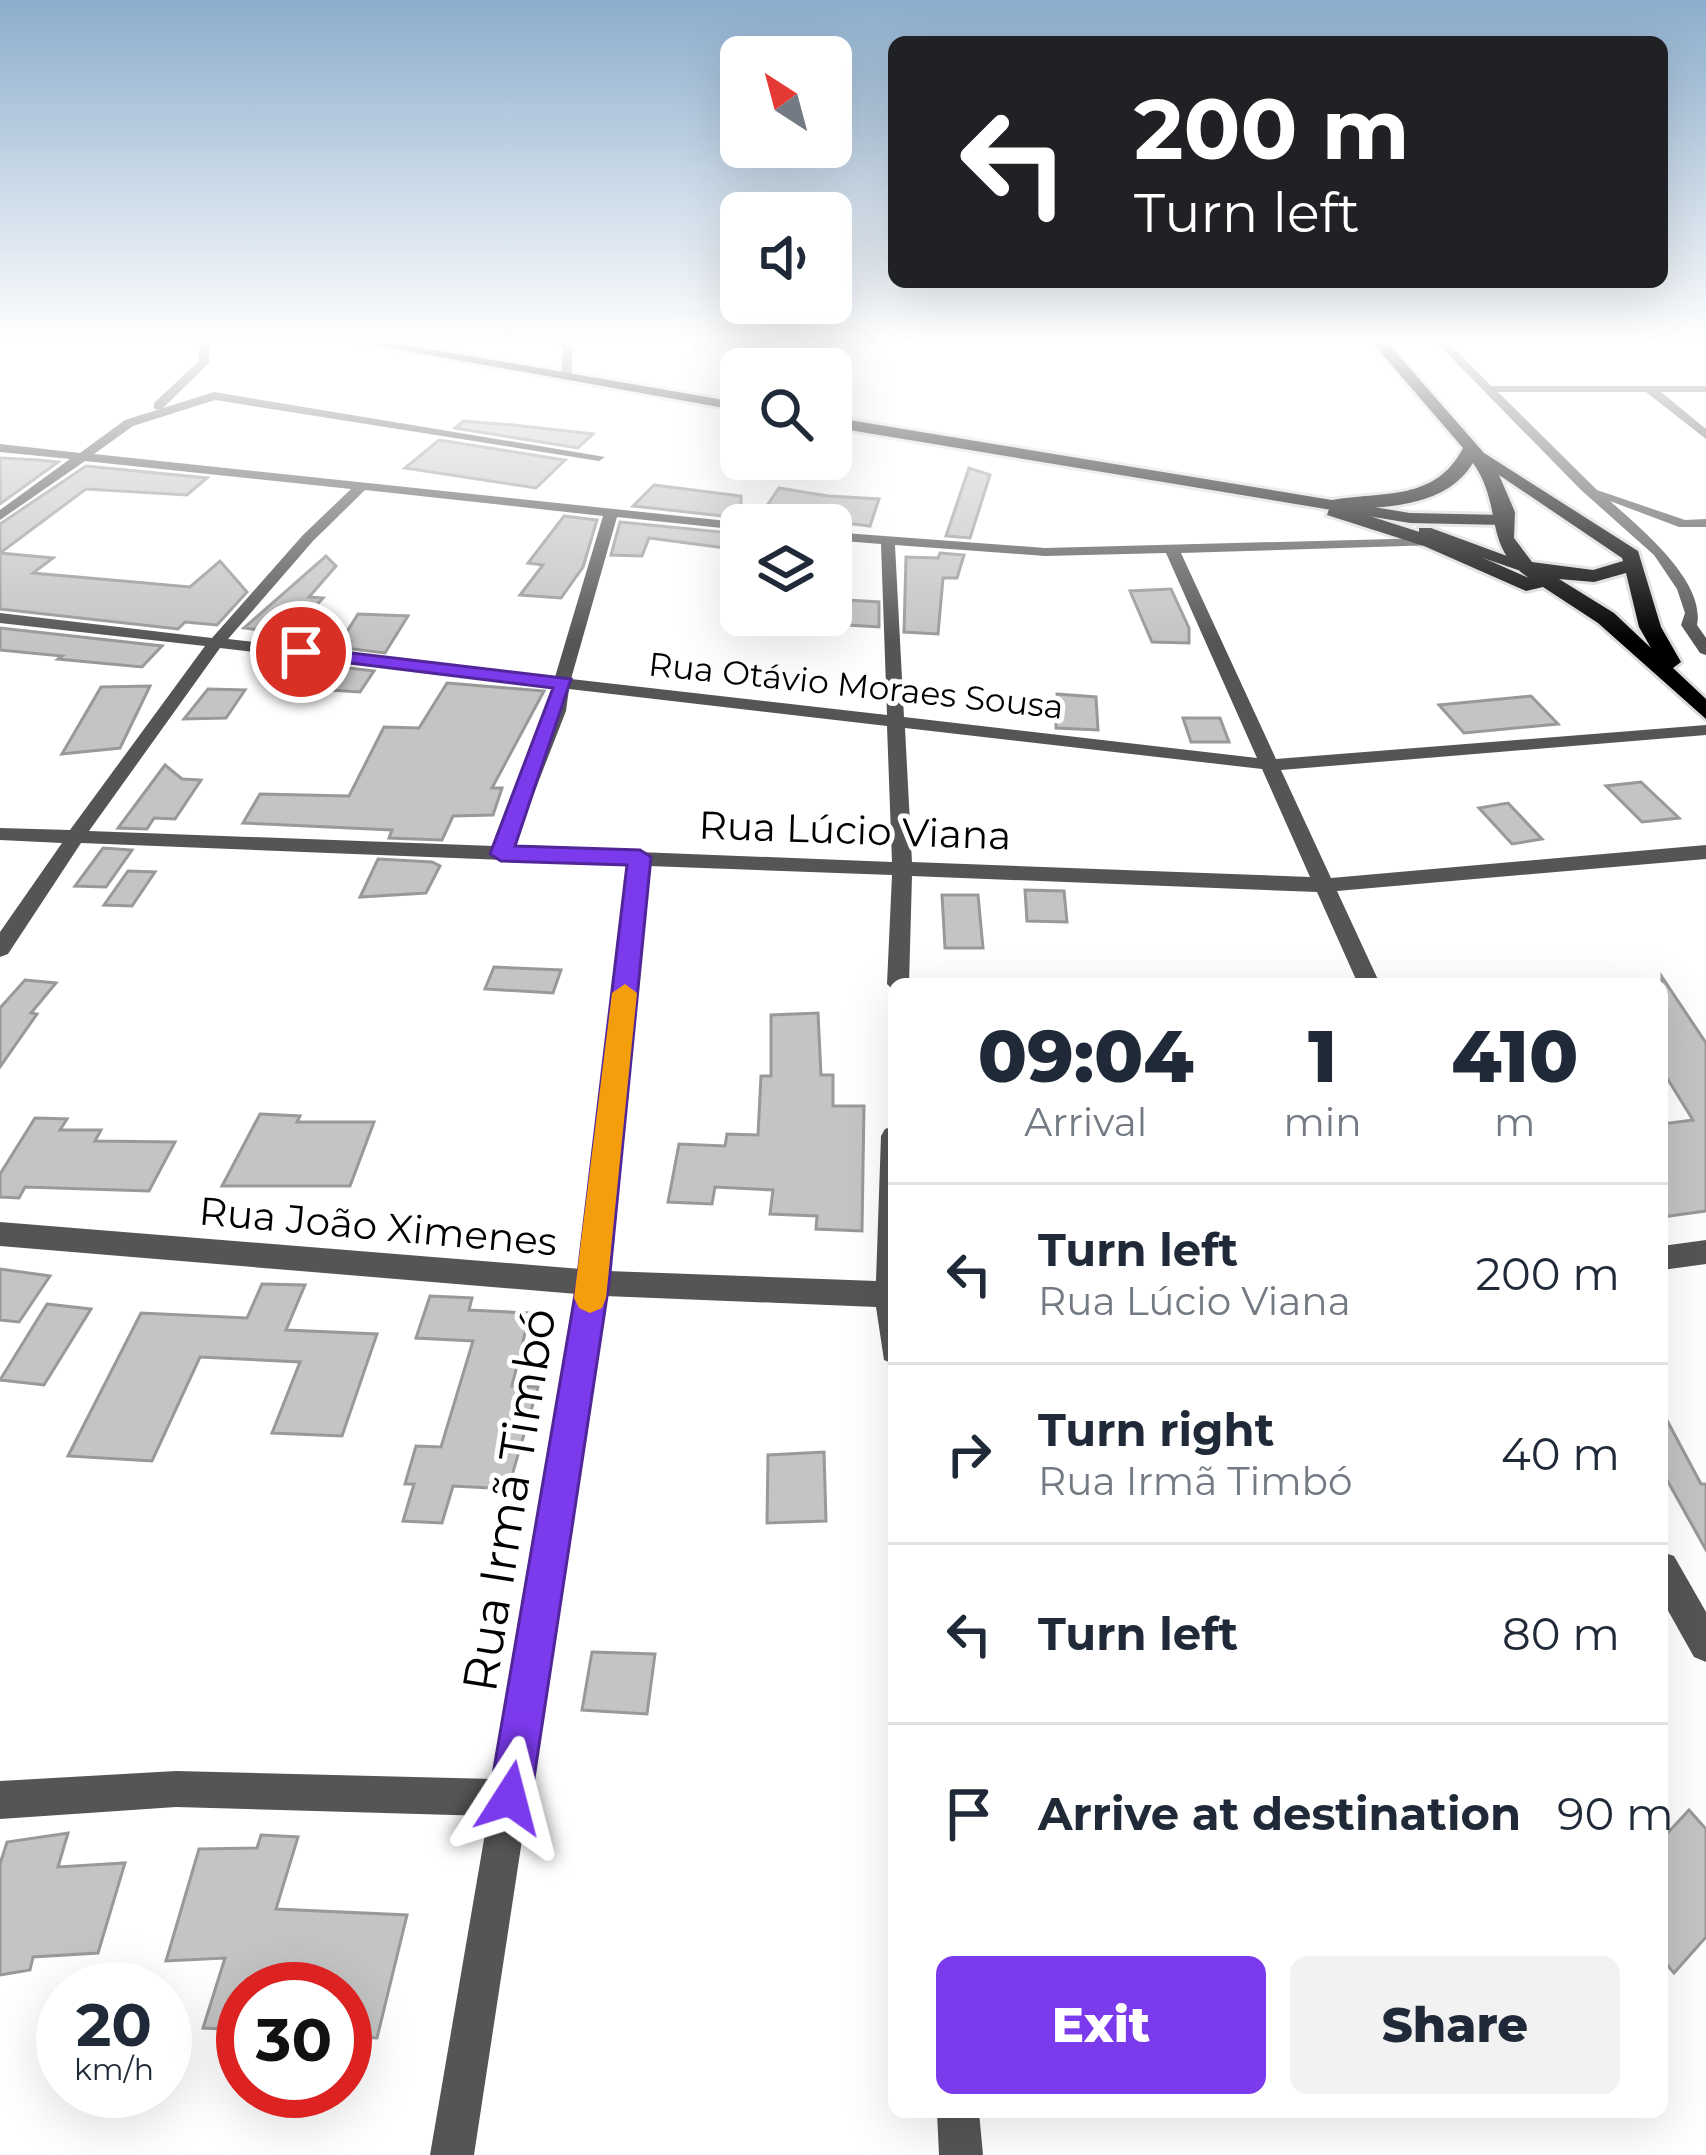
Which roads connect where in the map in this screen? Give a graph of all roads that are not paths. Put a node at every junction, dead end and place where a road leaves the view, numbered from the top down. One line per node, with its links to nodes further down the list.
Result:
1 (105, 441): 8 (street)
2 (487, 441): 9 (street)
3 (941, 441): 12 (main road)
4 (1465, 441): 6 (highway)
5 (1539, 441): 11 (street)
6 (1469, 445): 12 (highway); 15 (highway); 18 (highway)
7 (0, 448): 8 (street)
8 (82, 455): 10 (street); 14 (street)
9 (599, 457)
10 (361, 487): 13 (street); 28 (street)
11 (1586, 488): 17 (street); 25 (street)
12 (1329, 508): 15 (main road); 20 (highway); 24 (main road)
13 (612, 511): 16 (street); 30 (street)
14 (0, 516)
15 (1524, 521): 18 (highway); 24 (highway)
16 (720, 524)
17 (1706, 527)
18 (1604, 534): 23 (highway)
19 (852, 539): 21 (street)
20 (1431, 542): 22 (street); 27 (highway)
21 (888, 543): 22 (street); 32 (street)
22 (1173, 552): 33 (street)
23 (1635, 564): 24 (highway); 31 (highway)
24 (1525, 566): 27 (highway)
25 (1700, 614): 29 (street)
26 (0, 618): 28 (street, Rua Otávio Moraes Sousa)
27 (1632, 641): 31 (highway)
28 (213, 642): 30 (street, Rua Otávio Moraes Sousa); 35 (street)
29 (1706, 650)
30 (565, 683): 32 (street, Rua Otávio Moraes Sousa); 37 (street)
31 (1705, 717): 33 (street, Rua Otávio Moraes Sousa)
32 (897, 721): 33 (street, Rua Otávio Moraes Sousa); 39 (street)
33 (1273, 765): 40 (street)
34 (0, 834): 35 (street, Rua Lúcio Viana)
35 (75, 838): 37 (street, Rua Lúcio Viana); 41 (street)
36 (1706, 852): 40 (street, Rua Lúcio Viana)
37 (501, 854): 38 (street, Rua Lúcio Viana)
38 (640, 857): 39 (street, Rua Lúcio Viana); 47 (street, Rua Irmã Timbó)
39 (902, 869): 40 (street, Rua Lúcio Viana); 42 (street)
40 (1326, 885): 43 (street)
41 (0, 949)
42 (898, 978)
43 (1367, 978)
44 (0, 1234): 47 (street, Rua João Ximenes)
45 (1706, 1252): 46 (street)
46 (1668, 1257)
47 (593, 1283): 48 (street, Rua João Ximenes); 51 (street, Rua Irmã Timbó)
48 (888, 1294)
49 (1668, 1579): 50 (street)
50 (1706, 1646)
51 (510, 1798): 52 (street); 54 (street, Rua Irmã Timbó)
52 (0, 1800)
53 (958, 2118): 55 (street)
54 (452, 2155)
55 (961, 2155)

